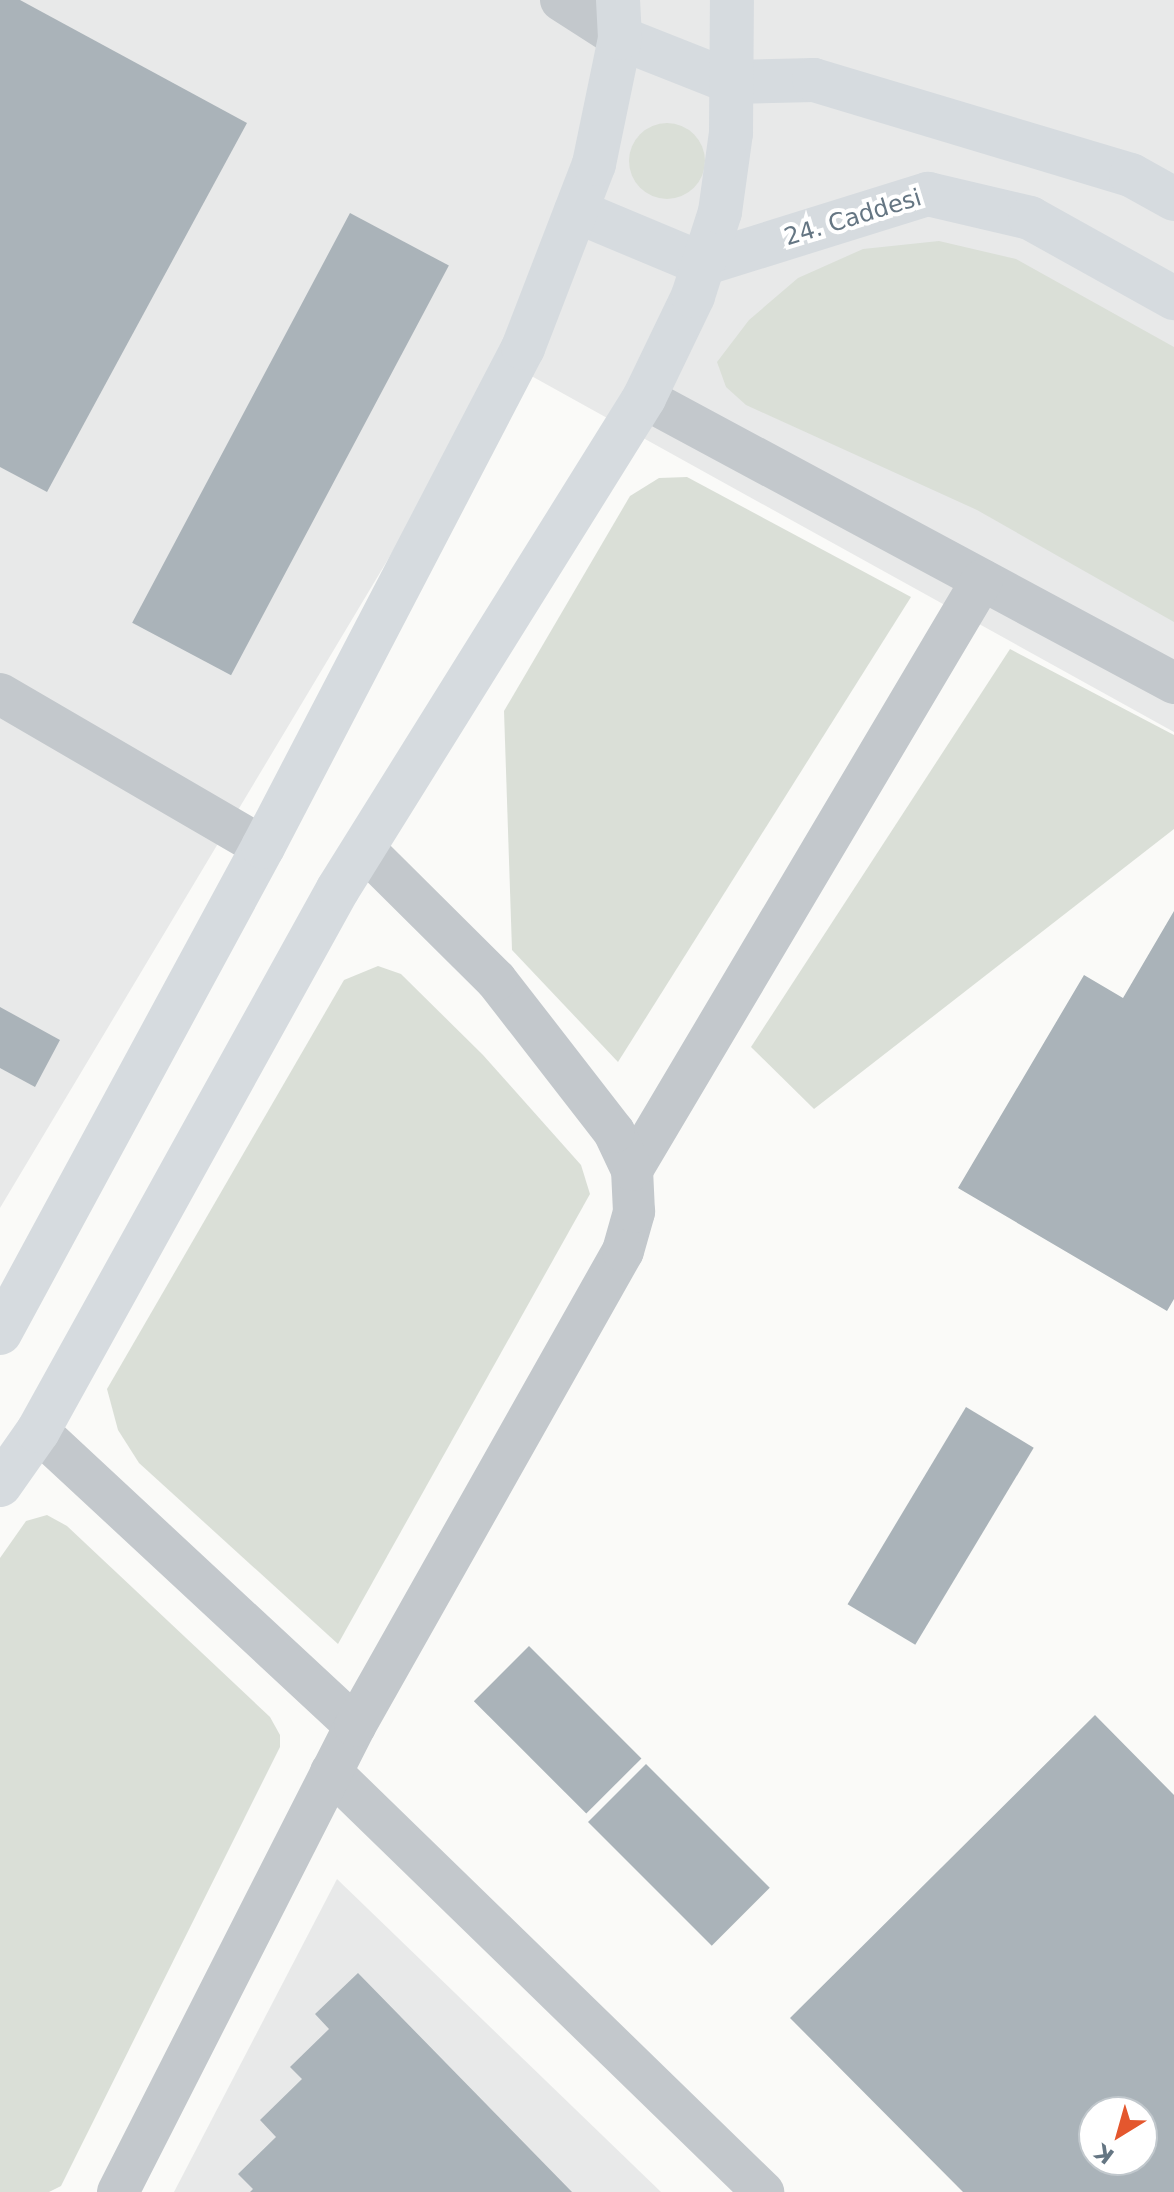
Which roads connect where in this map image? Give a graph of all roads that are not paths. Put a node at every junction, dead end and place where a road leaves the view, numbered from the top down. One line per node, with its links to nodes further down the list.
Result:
1 (561, 0): 3 (street)
2 (732, 0): 4 (street)
3 (619, 19): 4 (street); 6 (street)
4 (731, 82): 5 (street); 7 (street)
5 (1174, 199)
6 (576, 211): 7 (street); 13 (street)
7 (703, 264): 8 (street, 24. Caddesi); 9 (street)
8 (1174, 298)
9 (644, 398): 10 (street); 14 (street)
10 (982, 580): 11 (street); 15 (street)
11 (1174, 683)
12 (0, 694): 13 (street)
13 (263, 847): 16 (street)
14 (363, 848): 15 (street); 17 (street)
15 (632, 1170): 19 (street)
16 (0, 1333)
17 (38, 1431): 18 (street); 19 (street)
18 (0, 1485)
19 (355, 1726): 20 (street)
20 (331, 1772): 21 (street); 22 (street)
21 (118, 2192)
22 (763, 2192)

